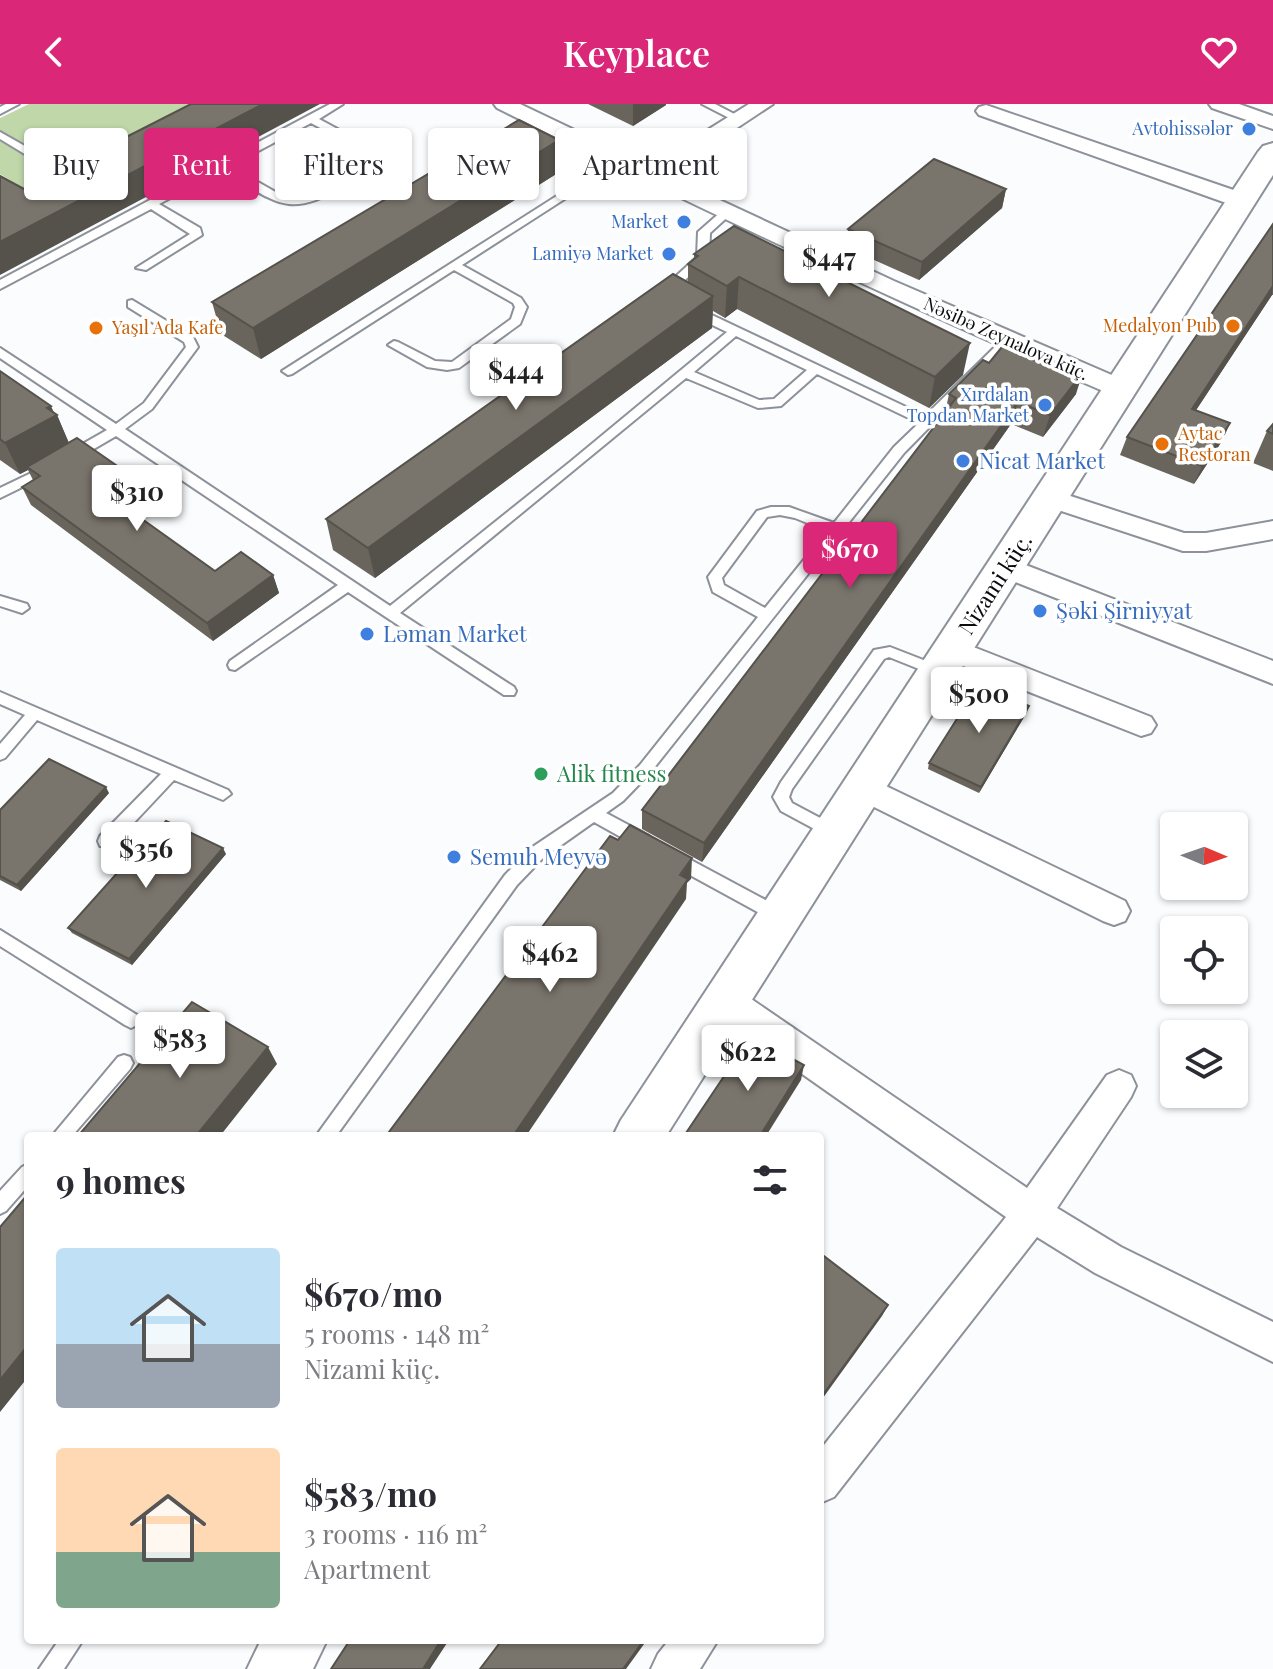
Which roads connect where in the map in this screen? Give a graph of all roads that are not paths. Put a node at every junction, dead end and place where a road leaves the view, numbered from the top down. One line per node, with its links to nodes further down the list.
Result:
1 (14, 104): 7 (lane)
2 (338, 104): 9 (lane)
3 (504, 104): 13 (street, Nəsibə Zeynalova küç.)
4 (707, 104): 10 (lane)
5 (763, 104): 10 (street)
6 (1219, 104): 11 (street)
7 (0, 111)
8 (986, 111): 22 (street)
9 (310, 118): 15 (lane); 18 (lane)
10 (739, 119): 12 (street)
11 (1273, 123)
12 (725, 128)
13 (555, 129)
14 (0, 135): 16 (lane)
15 (259, 146)
16 (24, 149)
17 (1273, 152): 22 (street, Nizami küç.)
18 (259, 187)
19 (158, 200): 23 (lane)
20 (556, 200): 25 (lane)
21 (702, 200): 24 (street, Nəsibə Zeynalova küç.)
22 (1240, 200): 36 (street, Nizami küç.)
23 (151, 204): 26 (lane); 27 (lane)
24 (727, 212): 29 (lane); 30 (street, Nəsibə Zeynalova küç.)
25 (454, 265): 31 (lane); 34 (lane)
26 (142, 268)
27 (0, 285)
28 (132, 304): 38 (lane)
29 (734, 332): 33 (lane); 35 (lane)
30 (1007, 342): 36 (street, Nəsibə Zeynalova küç.); 37 (lane)
31 (394, 345)
32 (0, 352): 38 (lane)
33 (814, 370): 35 (lane); 37 (lane)
34 (288, 371)
35 (685, 373): 47 (lane)
36 (1119, 388): 40 (street, Nizami küç.)
37 (925, 421): 41 (lane)
38 (114, 431): 39 (lane); 44 (lane)
39 (0, 494)
40 (1052, 499): 42 (street); 43 (street, Nizami küç.)
41 (836, 529): 48 (lane); 48 (lane)
42 (1273, 530)
43 (1005, 567): 49 (street, Nizami küç.); 51 (street)
44 (347, 586): 47 (lane); 50 (lane)
45 (0, 601): 46 (lane)
46 (22, 608)
47 (390, 613): 52 (lane)
48 (767, 616): 60 (lane)
49 (946, 661): 55 (street); 58 (street, Nizami küç.); 61 (lane)
50 (235, 665)
51 (1273, 673)
52 (509, 691)
53 (0, 698): 54 (lane)
54 (35, 713): 56 (lane); 57 (lane)
55 (1141, 725)
56 (0, 754)
57 (172, 772): 59 (lane); 62 (lane)
58 (865, 788): 61 (street, Nizami küç.); 63 (street)
59 (223, 794)
60 (594, 814): 64 (lane); 71 (lane)
61 (835, 834): 64 (street, Nizami küç.)
62 (106, 841)
63 (1114, 911)
64 (781, 917): 66 (street, Nizami küç.)
65 (0, 937): 67 (lane)
66 (726, 1001): 72 (street, Nizami küç.); 75 (street)
67 (131, 1020)
68 (124, 1063): 70 (lane)
69 (1119, 1086): 75 (street)
70 (64, 1132)
71 (328, 1132)
72 (641, 1132)
73 (24, 1178): 74 (lane)
74 (0, 1205)
75 (1032, 1213): 76 (street); 77 (street)
76 (1273, 1343)
77 (824, 1478)
78 (69, 1644): 81 (lane)
79 (294, 1644): 82 (street)
80 (693, 1644): 83 (street)
81 (50, 1669)
82 (277, 1669)
83 (673, 1669)

